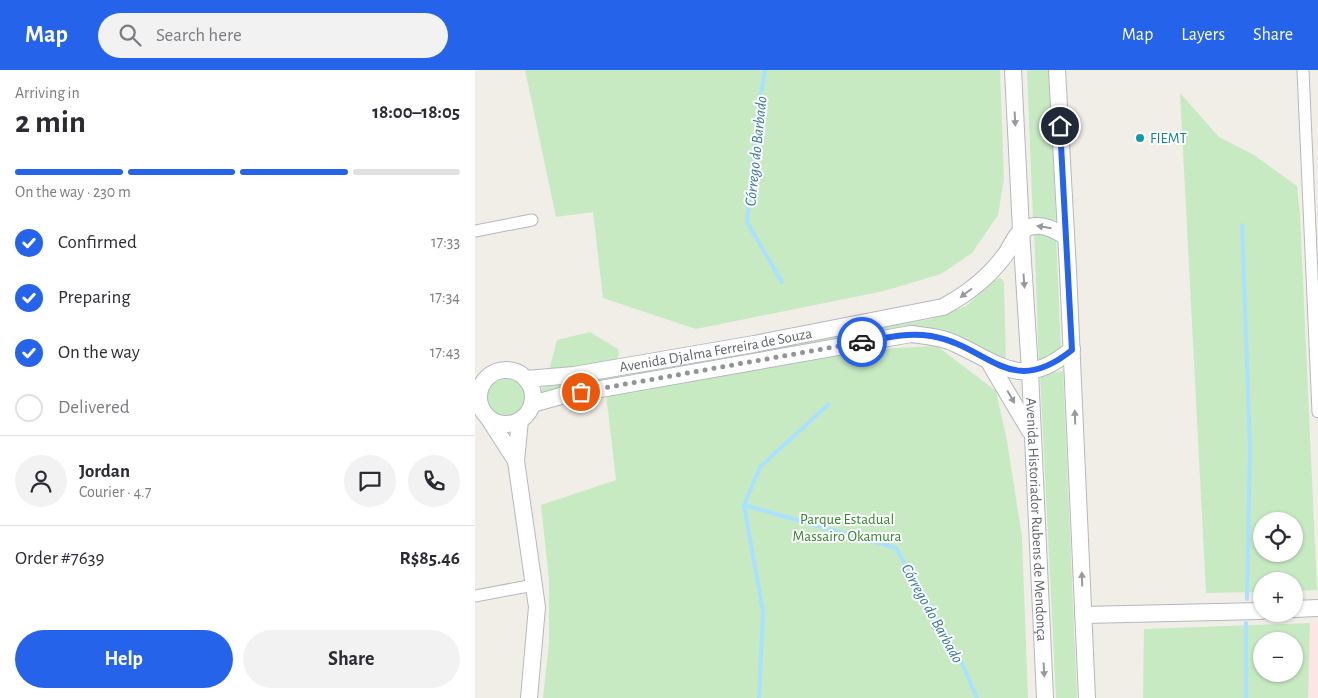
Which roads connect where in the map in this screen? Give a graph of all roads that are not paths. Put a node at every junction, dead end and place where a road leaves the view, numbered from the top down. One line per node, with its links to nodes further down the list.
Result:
1 (1013, 70): 6 (main road, Avenida Historiador Rubens de Mendonça, one-way to 6)
2 (1057, 70): 8 (main road)
3 (1303, 70): 4 (street)
4 (1313, 176): 17 (street)
5 (532, 220): 7 (street)
6 (1021, 230): 8 (main road, one-way to 6); 9 (main road, Avenida Djalma Ferreira de Souza, one-way to 9); 13 (main road, Avenida Historiador Rubens de Mendonça, one-way to 13)
7 (475, 231)
8 (1066, 237): 10 (main road)
9 (754, 344): 11 (main road); 14 (main road, Avenida Djalma Ferreira de Souza)
10 (1072, 350): 13 (main road); 27 (main road, one-way to 10)
11 (757, 361): 12 (main road, Avenida Djalma Ferreira de Souza); 16 (main road, Avenida Djalma Ferreira de Souza)
12 (989, 362): 13 (main road, Avenida Djalma Ferreira de Souza); 20 (main road, one-way to 20)
13 (1030, 371): 20 (main road, Avenida Historiador Rubens de Mendonça)
14 (526, 379): 15 (main road, Avenida Djalma Ferreira de Souza); 16 (main road)
15 (479, 385): 18 (main road, Avenida Djalma Ferreira de Souza)
16 (532, 404): 19 (main road)
17 (1318, 412)
18 (483, 416): 19 (main road); 21 (main road, Avenida Djalma Ferreira de Souza)
19 (520, 420): 21 (main road)
20 (1032, 433): 29 (main road, Avenida Historiador Rubens de Mendonça, one-way to 29)
21 (516, 461): 22 (main road)
22 (534, 585): 23 (street); 28 (main road)
23 (475, 596)
24 (1318, 608): 25 (main road)
25 (1303, 609)
26 (1253, 610): 27 (main road)
27 (1083, 615): 30 (main road)
28 (529, 698)
29 (1045, 698)
30 (1087, 698)

